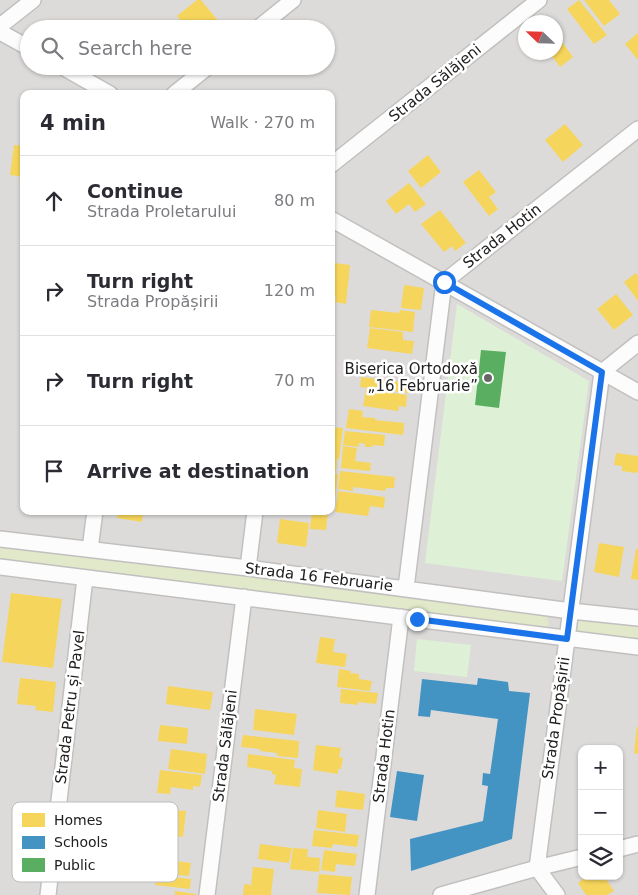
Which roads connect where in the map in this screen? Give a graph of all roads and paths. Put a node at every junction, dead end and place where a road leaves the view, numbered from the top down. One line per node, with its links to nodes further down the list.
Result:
1 (33, 0): 5 (street)
2 (293, 0): 4 (street)
3 (539, 0): 13 (street, Strada Sălăjeni)
4 (268, 20)
5 (0, 26)
6 (0, 32): 7 (street)
7 (20, 43)
8 (77, 75): 10 (street)
9 (198, 75): 11 (street)
10 (103, 90)
11 (179, 90)
12 (638, 129): 15 (street, Strada Hotin)
13 (335, 162)
14 (335, 221): 15 (street)
15 (444, 282): 17 (street); 26 (street)
16 (638, 343): 17 (street)
17 (602, 372): 18 (street); 28 (street, Strada Propășirii)
18 (638, 392)
19 (94, 515): 22 (street)
20 (255, 515): 24 (street)
21 (0, 539): 22 (street, Strada 16 Februarie)
22 (90, 549): 24 (street, Strada 16 Februarie)
23 (0, 567): 25 (street, Strada 16 Februarie)
24 (248, 568): 26 (street, Strada 16 Februarie)
25 (85, 578): 27 (street, Strada 16 Februarie); 33 (street, Strada Petru și Pavel)
26 (406, 588): 28 (street, Strada 16 Februarie)
27 (244, 597): 29 (street, Strada 16 Februarie); 40 (street, Strada Sălăjeni)
28 (571, 611): 30 (street, Strada 16 Februarie); 31 (street, Strada Propășirii)
29 (401, 617): 31 (street, Strada 16 Februarie); 41 (street, Strada Hotin)
30 (638, 618)
31 (567, 639): 32 (street, Strada 16 Februarie); 37 (street, Strada Propășirii)
32 (638, 647)
33 (59, 802)
34 (638, 844): 35 (street)
35 (623, 848)
36 (578, 858): 37 (street)
37 (537, 868): 42 (street); 43 (street)
38 (50, 882): 39 (street, Strada Petru și Pavel)
39 (48, 895)
40 (207, 895)
41 (367, 895)
42 (440, 895)
43 (557, 895)

